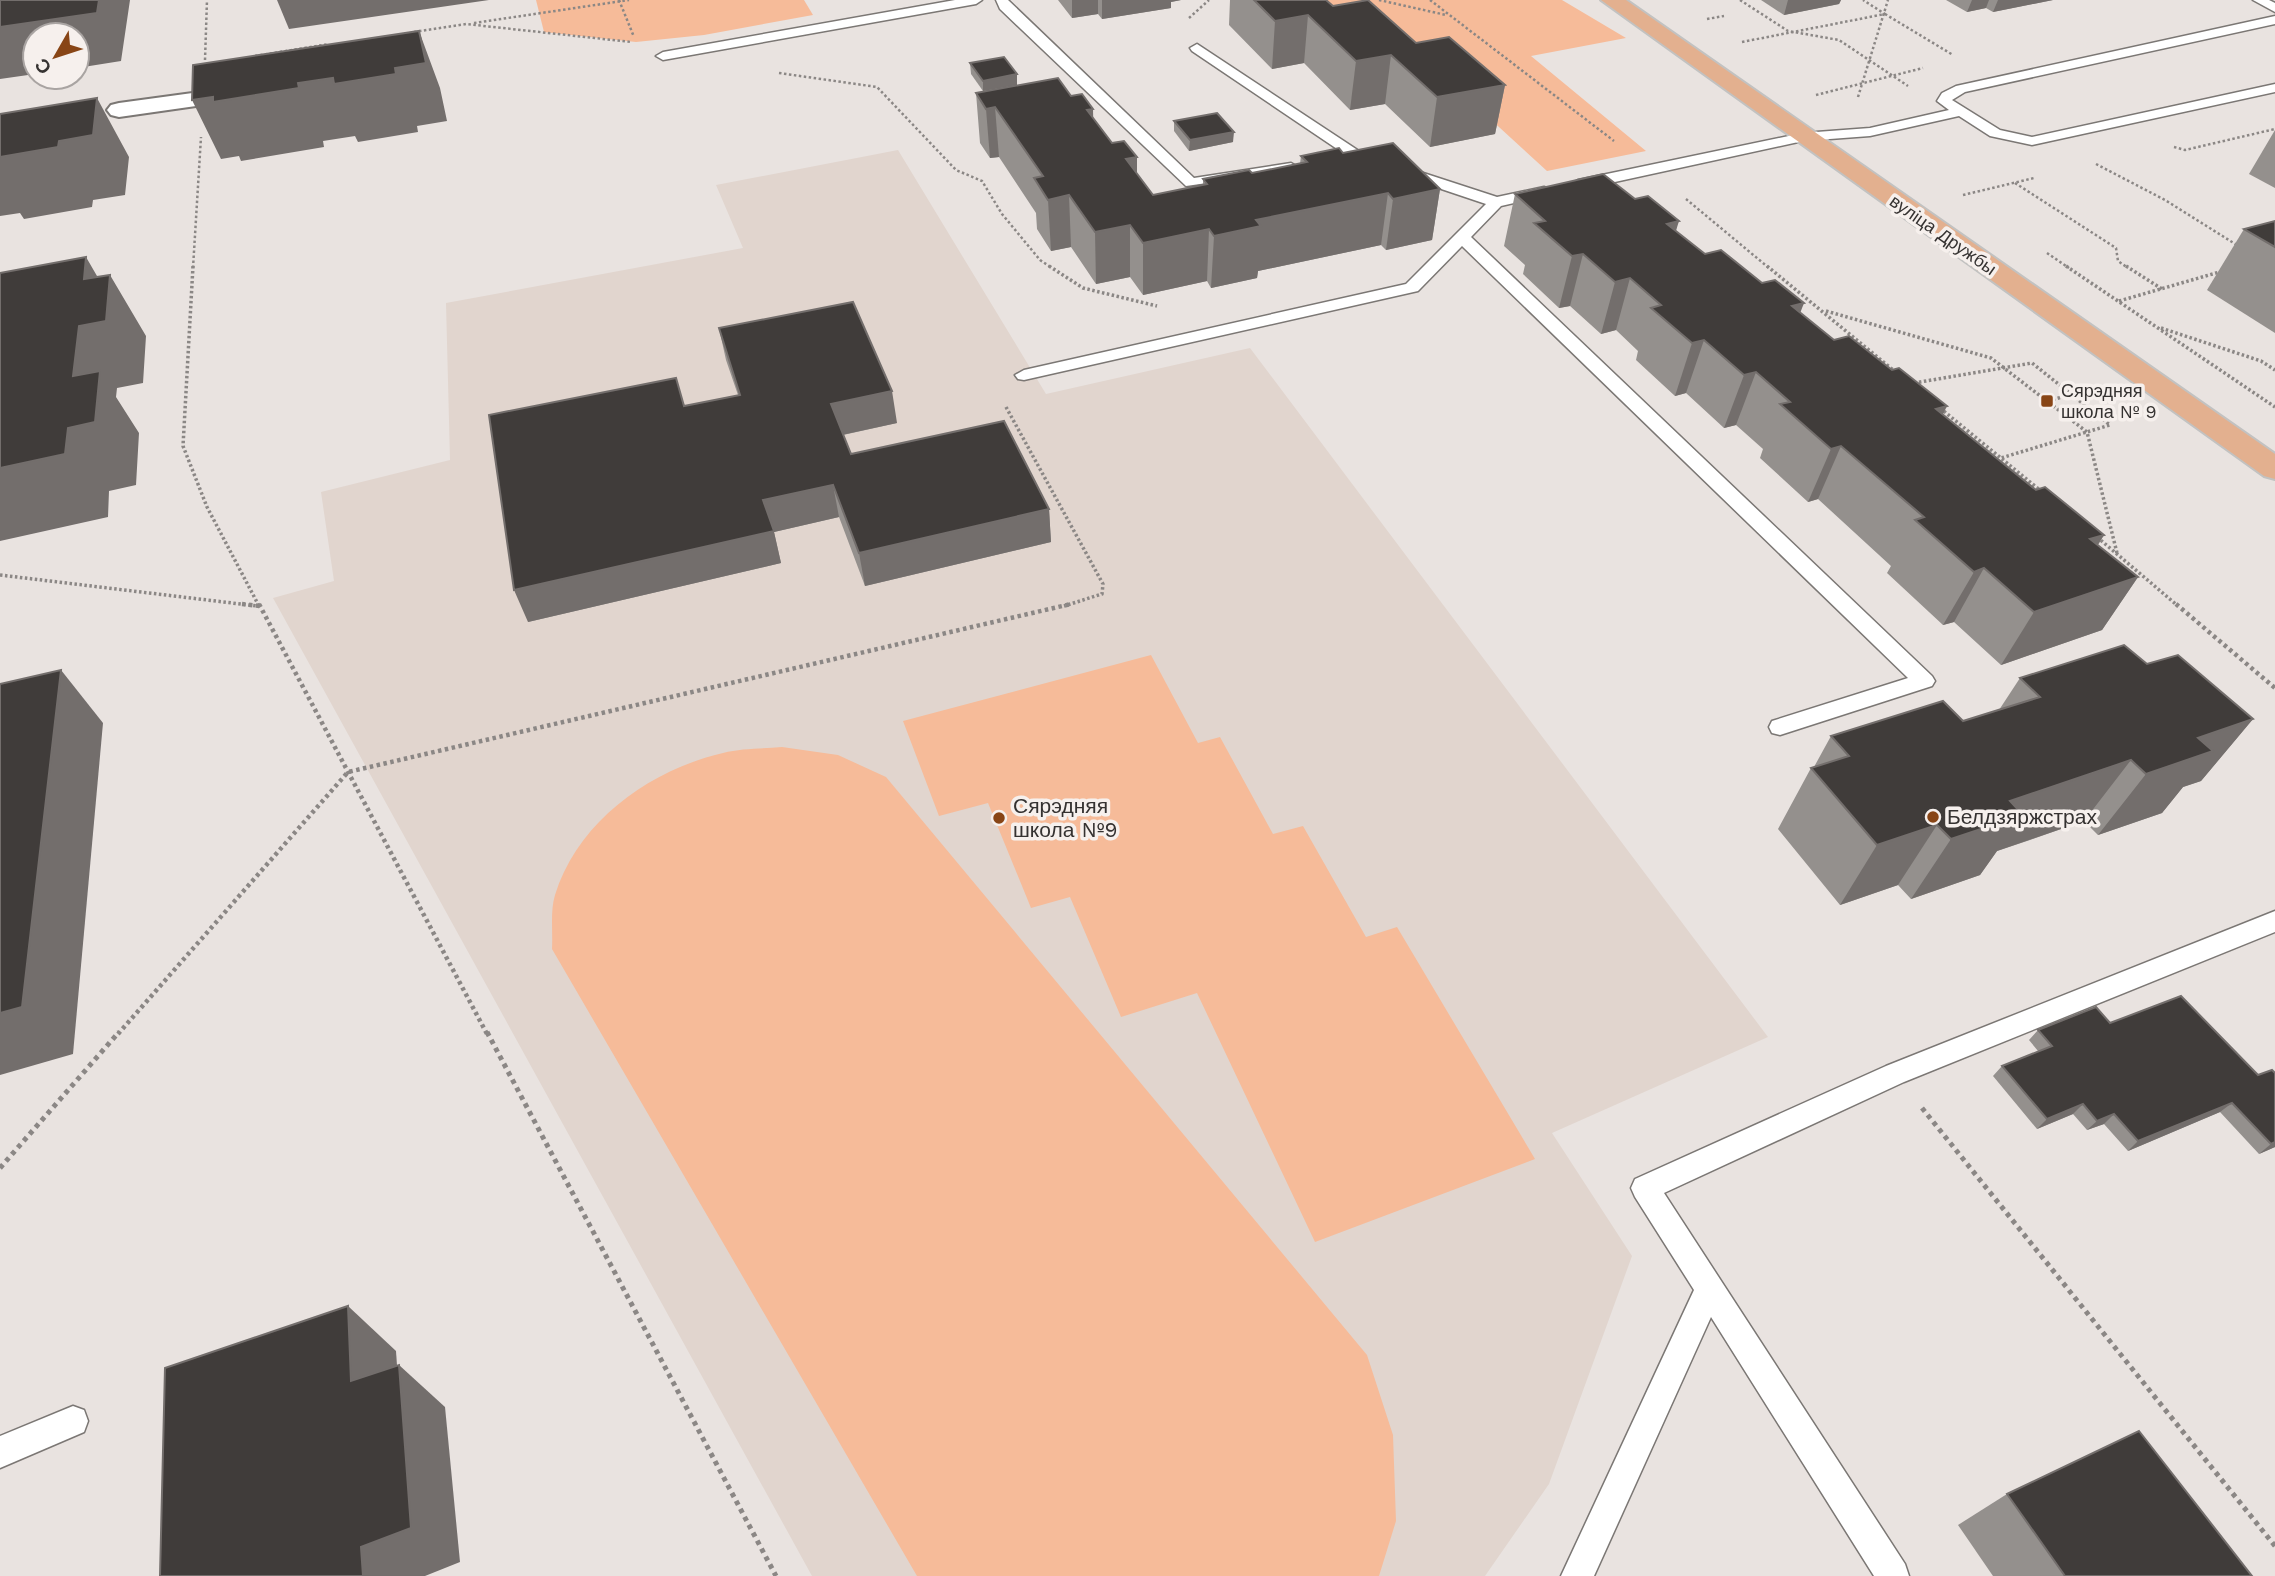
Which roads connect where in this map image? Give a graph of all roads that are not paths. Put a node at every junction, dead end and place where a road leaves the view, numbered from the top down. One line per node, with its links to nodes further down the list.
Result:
1 (976, 0): 8 (lane)
2 (1002, 0): 16 (lane)
3 (1612, 0): 13 (main road, вуліца Дружбы)
4 (2259, 0): 5 (lane)
5 (2275, 8)
6 (2275, 20): 12 (lane)
7 (1197, 48): 14 (lane)
8 (663, 56)
9 (2275, 88): 12 (lane)
10 (270, 90): 11 (street)
11 (112, 111)
12 (1955, 113): 13 (lane)
13 (1803, 137): 17 (lane); 20 (main road, вуліца Дружбы)
14 (1357, 156): 15 (lane); 17 (lane)
15 (1329, 161)
16 (1301, 165)
17 (1496, 202): 18 (lane)
18 (1462, 237): 19 (lane); 21 (lane)
19 (1024, 375)
20 (2275, 469)
21 (1780, 727)
22 (2275, 921): 23 (lane)
23 (1709, 1289): 26 (lane); 27 (lane)
24 (73, 1421): 25 (lane)
25 (0, 1452)
26 (1577, 1576)
27 (1893, 1576)

